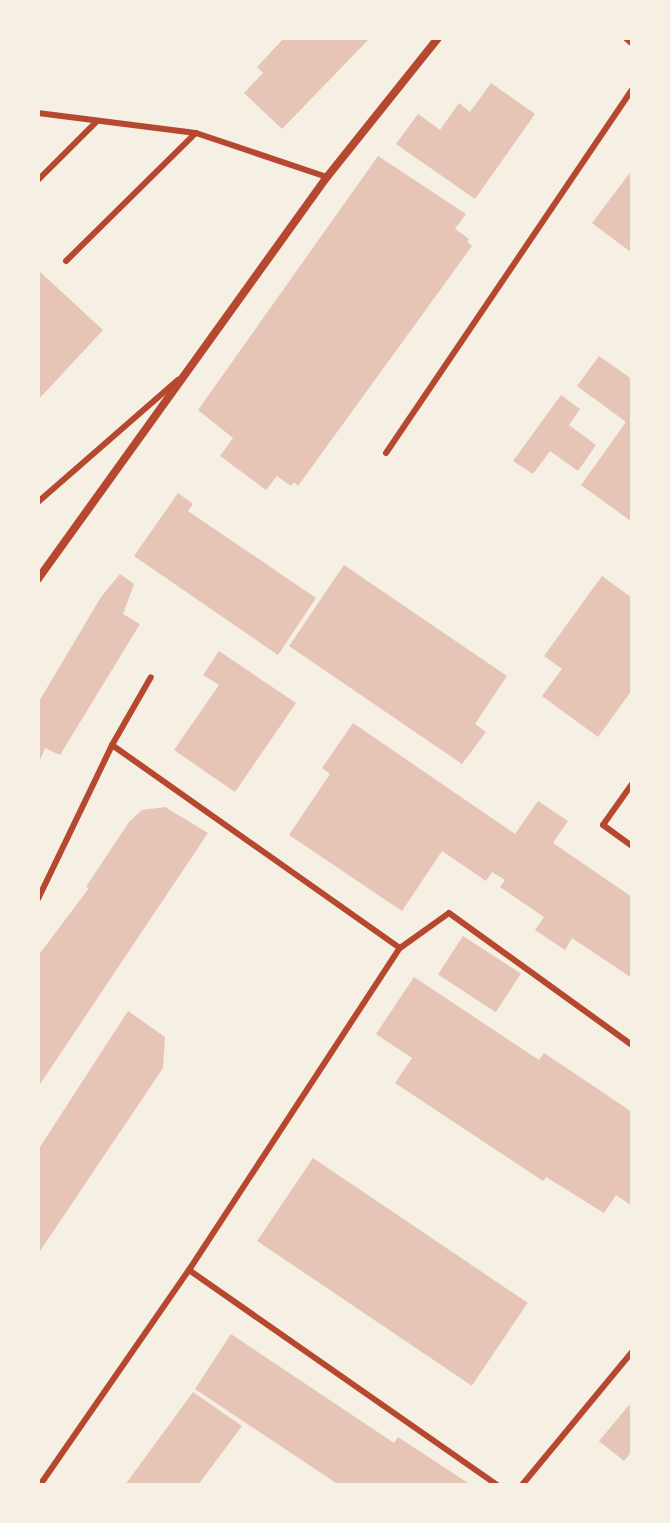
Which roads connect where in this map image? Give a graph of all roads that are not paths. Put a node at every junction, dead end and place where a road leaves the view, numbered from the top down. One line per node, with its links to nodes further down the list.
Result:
1 (438, 38): 8 (street)
2 (627, 38): 3 (street)
3 (632, 42)
4 (632, 90): 12 (lane)
5 (38, 113): 6 (lane)
6 (96, 122): 7 (lane); 9 (lane)
7 (196, 133): 8 (lane); 10 (lane)
8 (327, 177): 11 (street)
9 (38, 180)
10 (66, 261)
11 (187, 372): 13 (lane); 14 (street)
12 (386, 453)
13 (38, 502)
14 (38, 579)
15 (151, 677): 16 (lane)
16 (112, 745): 19 (lane); 20 (lane)
17 (632, 784): 18 (lane)
18 (632, 846)
19 (38, 899)
20 (400, 948): 21 (lane); 22 (lane)
21 (632, 1045)
22 (189, 1270): 24 (lane); 25 (lane)
23 (632, 1352): 26 (lane)
24 (40, 1485)
25 (497, 1485)
26 (522, 1485)

